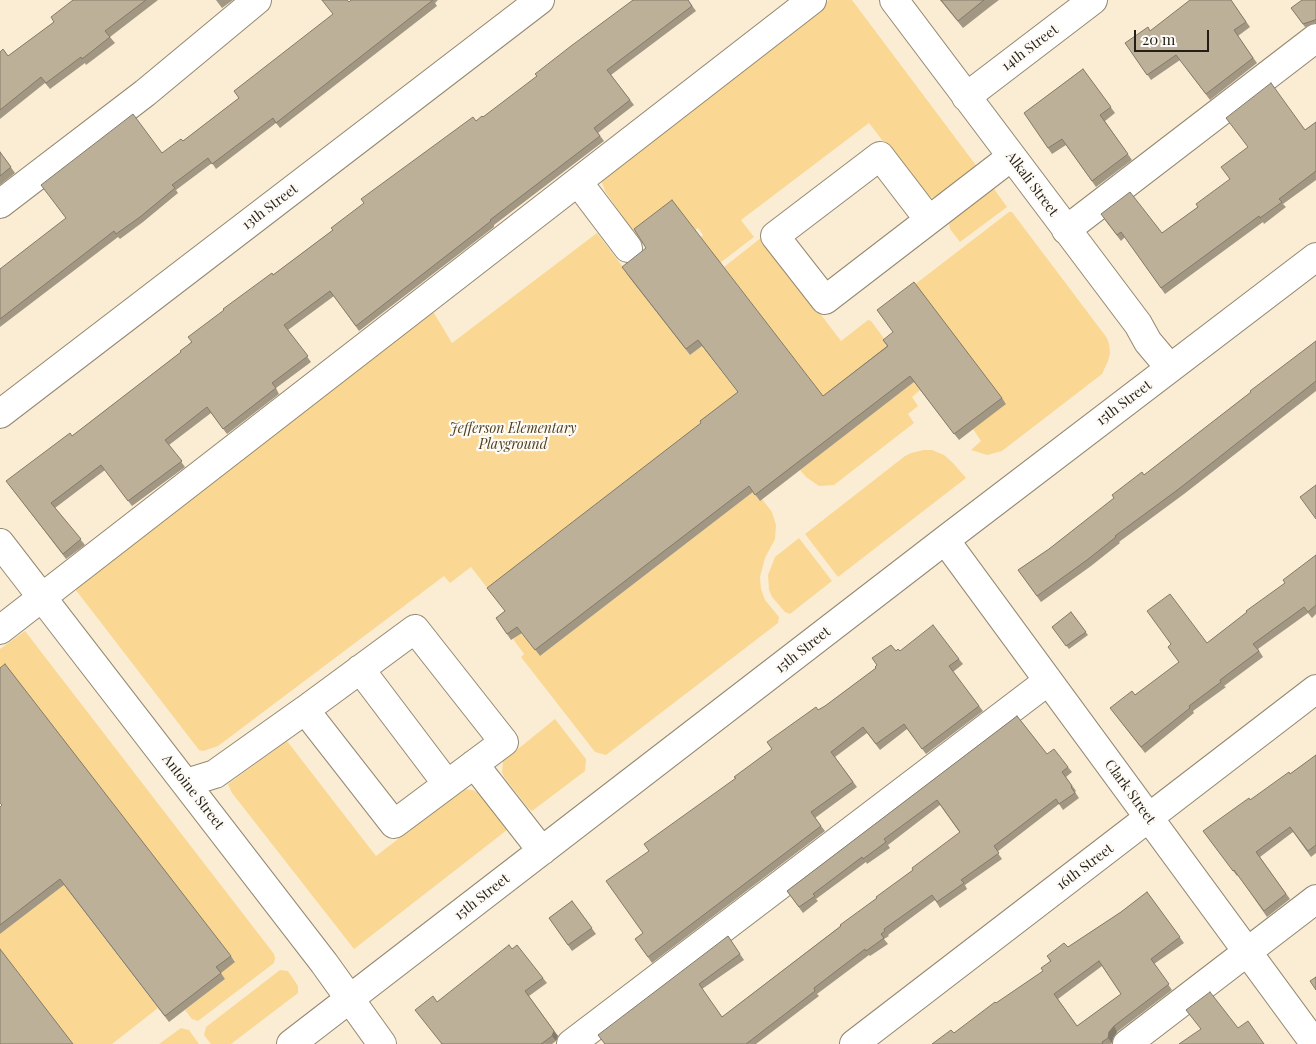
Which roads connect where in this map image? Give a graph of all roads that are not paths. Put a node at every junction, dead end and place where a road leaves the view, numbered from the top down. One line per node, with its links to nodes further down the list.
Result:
1 (257, 0): 10 (street)
2 (540, 0): 16 (street, 13th Street)
3 (812, 0): 9 (street)
4 (894, 0): 7 (street, Alkali Street)
5 (1093, 0): 7 (street, 14th Street)
6 (1316, 38): 12 (street)
7 (966, 97): 8 (street, Alkali Street)
8 (1011, 156): 11 (street); 12 (street, Alkali Street)
9 (578, 182): 13 (street); 19 (street)
10 (0, 204)
11 (929, 220): 11 (street)
12 (1066, 230): 15 (street, Alkali Street)
13 (628, 248)
14 (1316, 257): 15 (street, 15th Street)
15 (1170, 368): 17 (street, 15th Street)
16 (0, 414)
17 (945, 540): 22 (street, Clark Street); 29 (street, 15th Street)
18 (0, 543): 19 (street, Antoine Street)
19 (42, 597): 20 (street); 26 (street, Antoine Street)
20 (0, 630)
21 (360, 669): 24 (street); 25 (street); 27 (street)
22 (1048, 681): 28 (street, Clark Street); 35 (street)
23 (1316, 689): 28 (street, 16th Street)
24 (306, 710): 26 (street); 27 (street)
25 (474, 764): 27 (street); 29 (street)
26 (186, 783): 32 (street, Antoine Street)
27 (447, 784)
28 (1149, 817): 31 (street, Clark Street); 36 (street, 16th Street)
29 (542, 851): 32 (street, 15th Street)
30 (1316, 899): 31 (street)
31 (1246, 952): 37 (street); 38 (street, Clark Street)
32 (350, 998): 33 (street, 15th Street); 34 (street, Antoine Street)
33 (291, 1044)
34 (382, 1044)
35 (571, 1044)
36 (854, 1044)
37 (1127, 1044)
38 (1315, 1044)

